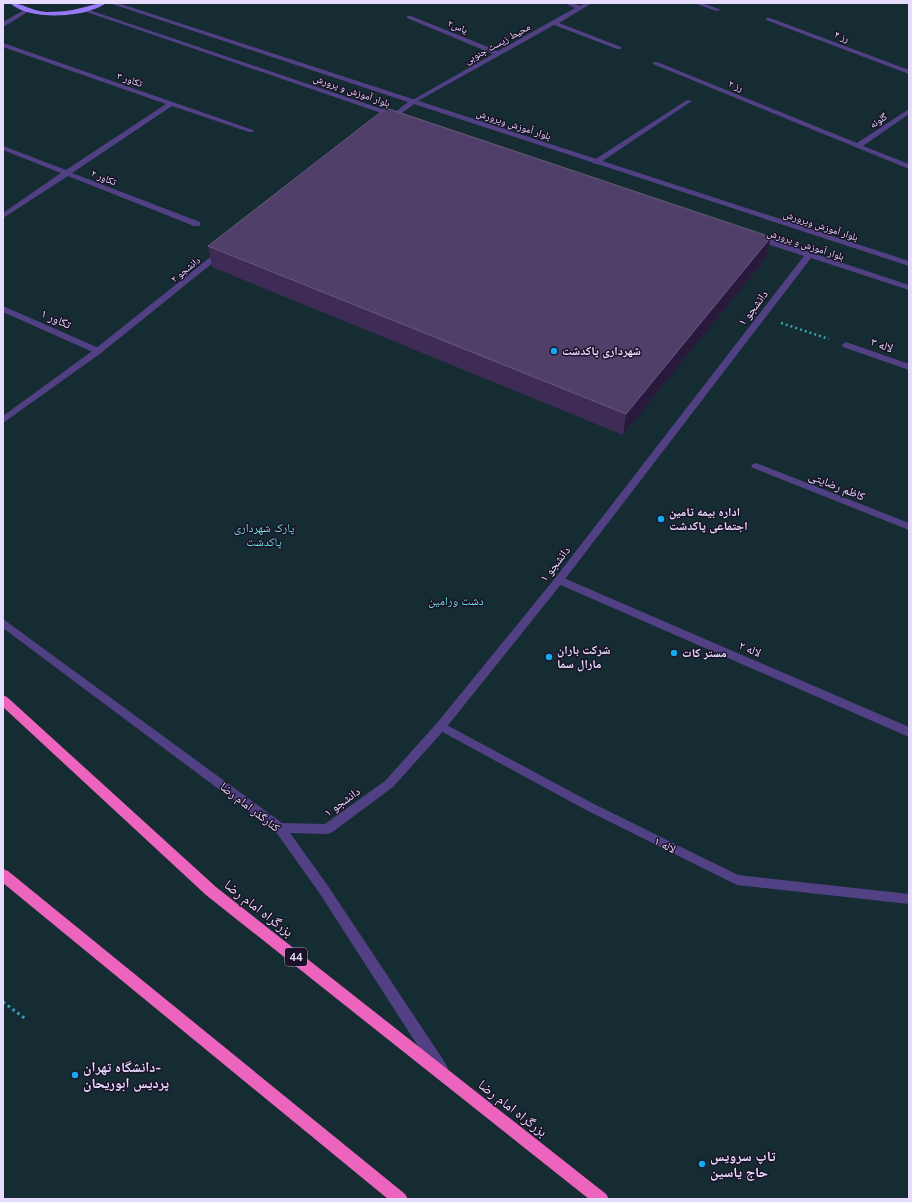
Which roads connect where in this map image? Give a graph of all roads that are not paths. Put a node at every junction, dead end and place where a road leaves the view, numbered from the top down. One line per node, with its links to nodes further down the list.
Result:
1 (13, 3): 8 (main road)
2 (103, 3): 9 (main road)
3 (112, 3): 20 (street, بلوار آموزش وپرورش)
4 (567, 3): 7 (street)
5 (589, 3): 7 (street, محیط زیست جنوبی)
6 (697, 3): 10 (street)
7 (581, 8): 13 (street, محیط زیست جنوبی)
8 (28, 10): 9 (main road); 14 (street)
9 (84, 10): 24 (street, بلوار آموزش و پرورش)
10 (718, 10)
11 (409, 17): 17 (street, یاس۲)
12 (768, 19): 19 (street, رز ۴)
13 (554, 23): 16 (street); 17 (street, محیط زیست جنوبی)
14 (3, 25)
15 (3, 45): 22 (street, تکاور ۳)
16 (619, 48)
17 (499, 54): 20 (street, محیط زیست جنوبی)
18 (655, 63): 27 (street, رز ۲)
19 (909, 72)
20 (414, 101): 24 (street, محیط زیست جنوبی); 29 (street, بلوار آموزش وپرورش)
21 (689, 101): 29 (street)
22 (171, 104): 26 (street, تکاور ۳); 31 (street)
23 (909, 111): 27 (street, گلونه)
24 (398, 116): 25 (street)
25 (382, 125)
26 (251, 131)
27 (858, 146): 30 (street, رز ۲)
28 (3, 148): 31 (street, تکاور ۲)
29 (595, 162): 37 (street, بلوار آموزش وپرورش)
30 (909, 167)
31 (68, 174): 32 (street); 33 (street, تکاور ۲)
32 (3, 216)
33 (197, 224)
34 (748, 235): 36 (street, بلوار آموزش و پرورش)
35 (230, 246): 41 (street, دانشجو ۲)
36 (808, 256): 38 (street, بلوار آموزش و پرورش); 46 (street, دانشجو ۱)
37 (909, 264)
38 (909, 288)
39 (3, 309): 41 (street, تکاور ۱)
40 (846, 345): 42 (street, لاله ۳)
41 (98, 351): 43 (street, دانشجو ۲)
42 (909, 367)
43 (3, 420)
44 (756, 466): 45 (street, کاظم رضایتی)
45 (909, 528)
46 (559, 580): 49 (street, دانشجو ۱); 50 (street, لاله ۲)
47 (3, 623): 51 (street, کنارگذر امام رضا)
48 (3, 700): 54 (highway, بزرگراه امام رضا / 44)
49 (441, 726): 51 (street, دانشجو ۱); 53 (street, لاله ۱)
50 (909, 732)
51 (280, 828): 54 (street, کنارگذر امام رضا)
52 (3, 875): 55 (highway)
53 (909, 900)
54 (444, 1074): 56 (highway, بزرگراه امام رضا / 44)
55 (400, 1199)
56 (601, 1199)

